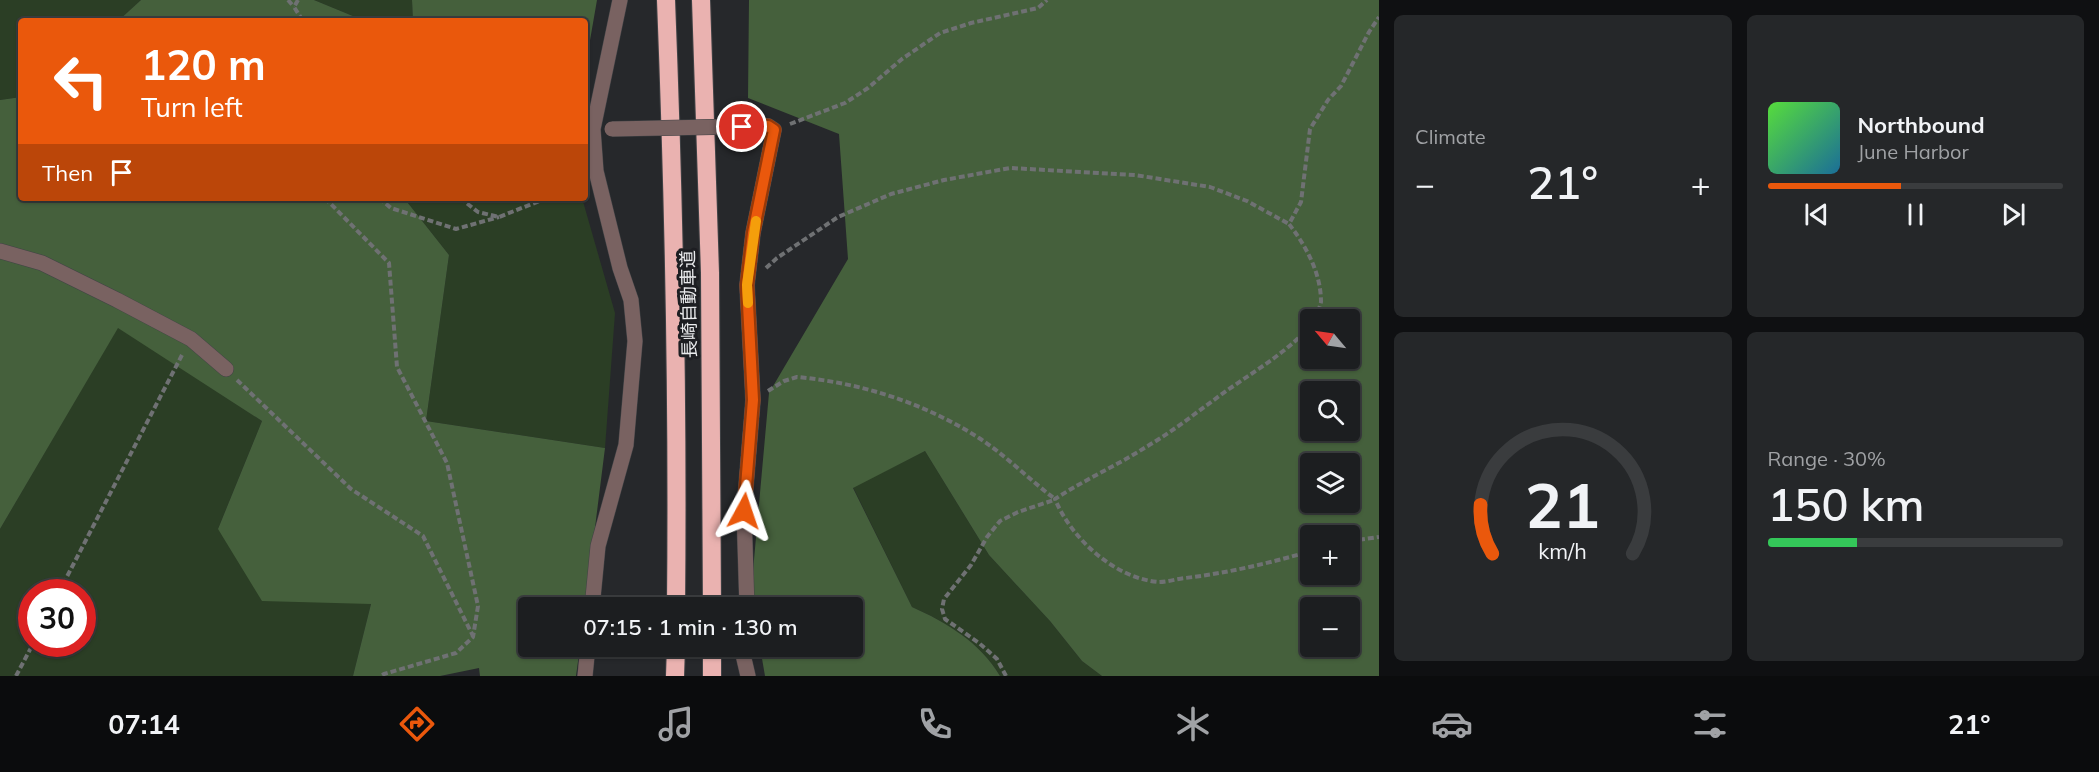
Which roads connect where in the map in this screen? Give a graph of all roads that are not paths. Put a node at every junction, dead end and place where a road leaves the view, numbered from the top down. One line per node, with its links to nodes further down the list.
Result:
1 (620, 0): 4 (street)
2 (666, 0): 8 (highway, 長崎自動車道)
3 (701, 0): 9 (highway, 長崎自動車道)
4 (593, 129): 7 (street); 10 (street, bridge)
5 (0, 251): 6 (street)
6 (226, 369)
7 (593, 597)
8 (676, 597)
9 (712, 597)
10 (747, 597)
11 (587, 657): 15 (street)
12 (676, 657): 16 (highway)
13 (712, 657): 17 (highway)
14 (744, 657): 18 (street)
15 (585, 676)
16 (675, 676)
17 (712, 676)
18 (748, 676)

